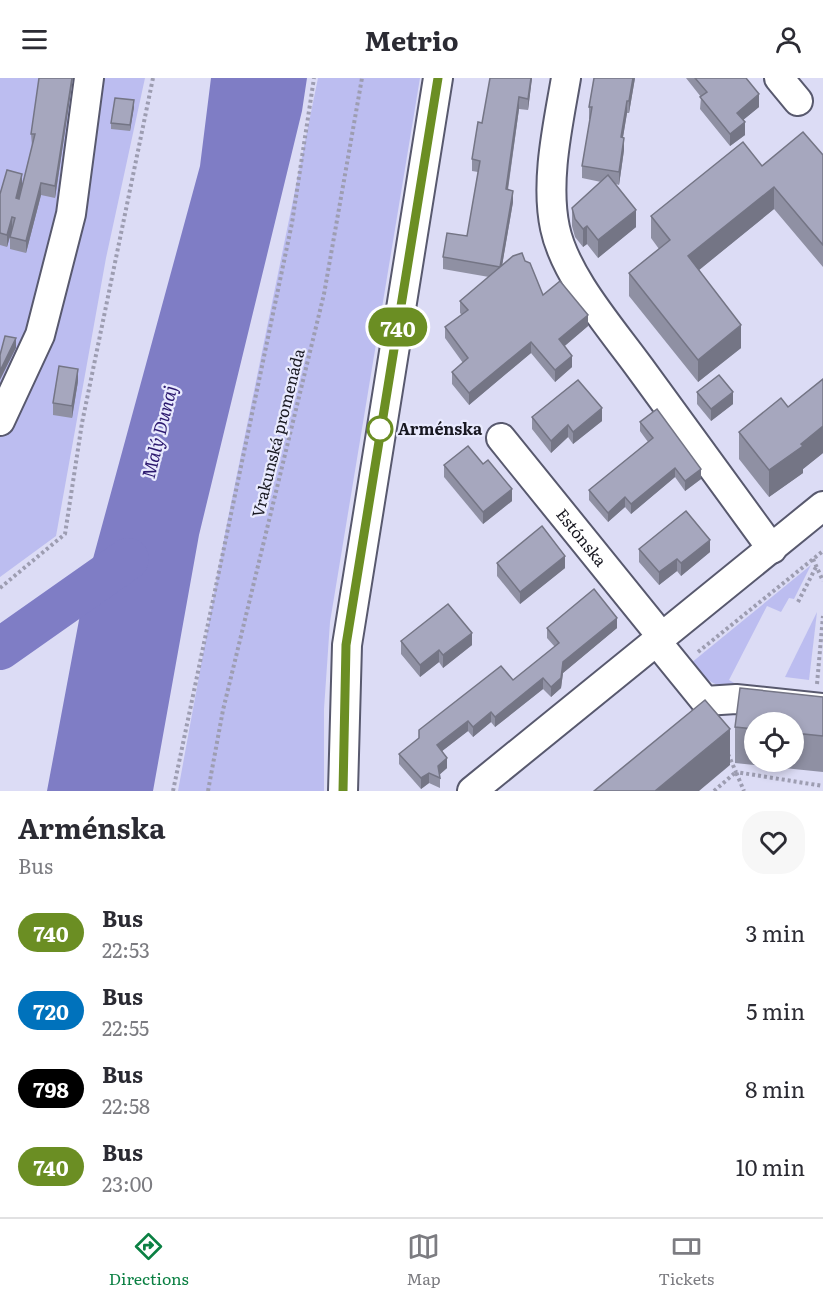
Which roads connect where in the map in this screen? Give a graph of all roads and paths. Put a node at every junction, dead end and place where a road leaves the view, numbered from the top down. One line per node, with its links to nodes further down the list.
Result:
1 (89, 78): 9 (street)
2 (153, 78): 17 (path)
3 (314, 78): 26 (path)
4 (362, 78): 27 (path, Vrakunská promenáda)
5 (438, 78): 28 (street)
6 (566, 78): 12 (street)
7 (779, 78): 8 (street)
8 (798, 101)
9 (0, 421)
10 (501, 438): 20 (street, Estónska)
11 (823, 506): 12 (street)
12 (772, 549): 20 (street)
13 (823, 551): 14 (path)
14 (813, 559): 15 (path); 21 (path)
15 (816, 567): 16 (path); 18 (path)
16 (823, 581)
17 (0, 588)
18 (798, 602)
19 (823, 616): 22 (path)
20 (659, 640): 21 (street, Estónska); 29 (street)
21 (678, 667): 22 (street, Estónska)
22 (819, 708)
23 (727, 752): 24 (path)
24 (736, 772): 25 (path); 30 (path); 31 (path)
25 (823, 786)
26 (173, 791)
27 (208, 791)
28 (343, 791)
29 (472, 791)
30 (714, 791)
31 (744, 791)

